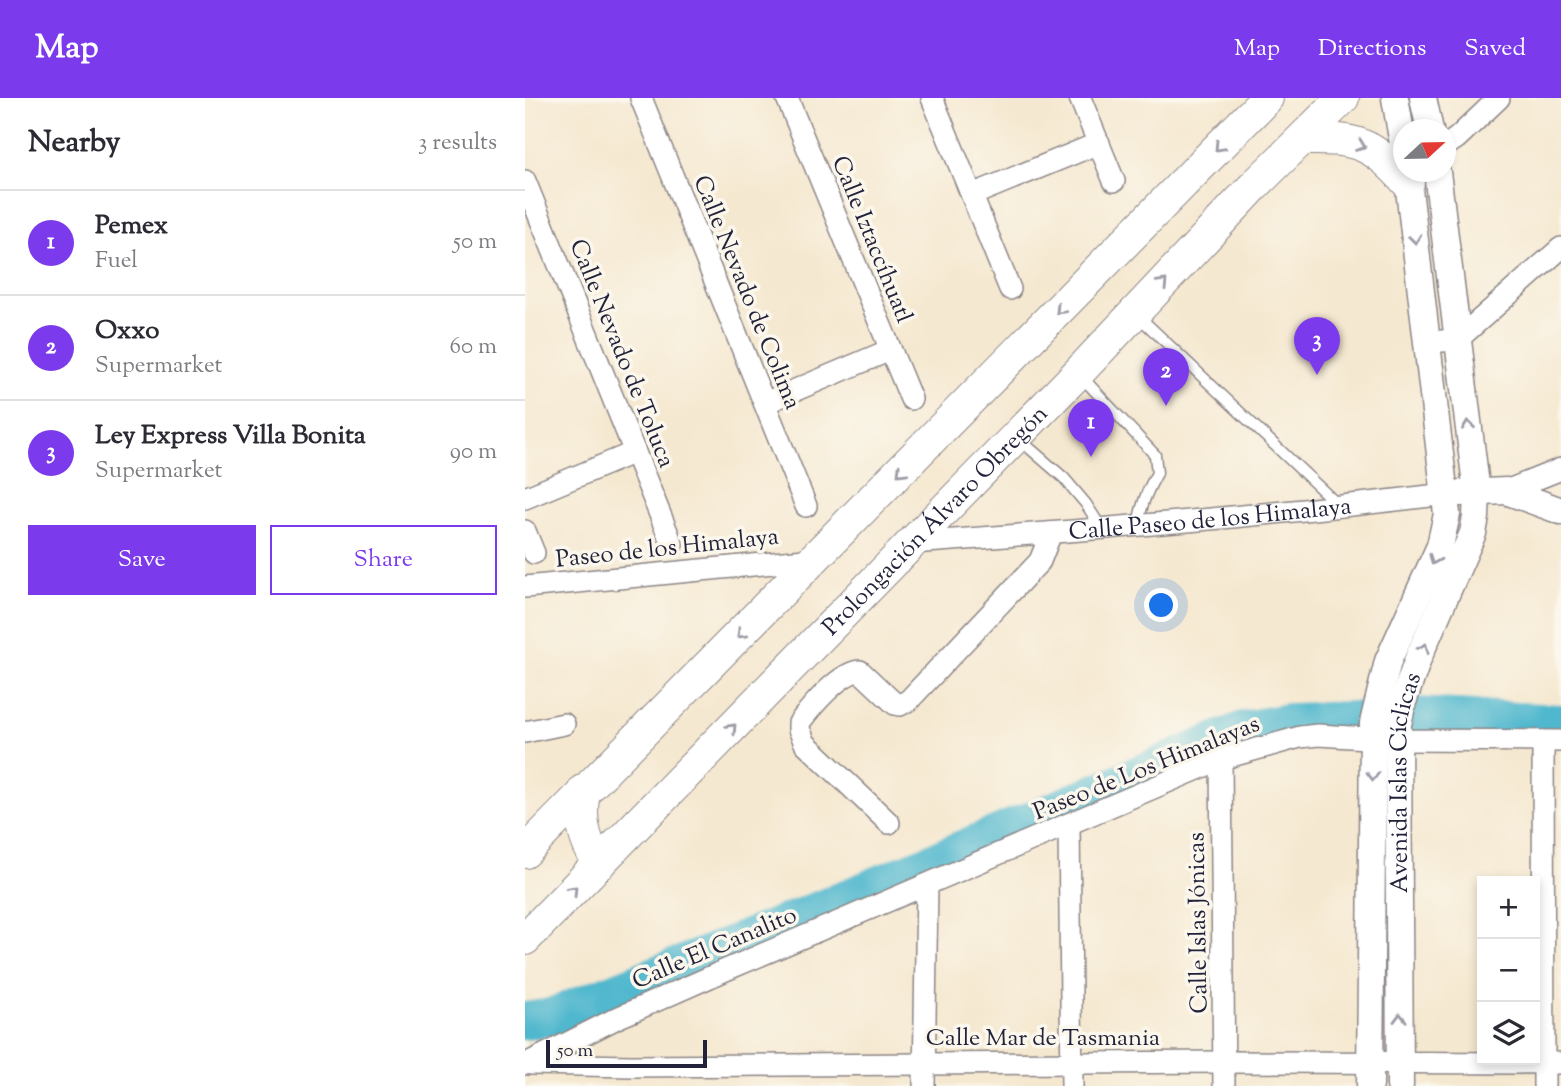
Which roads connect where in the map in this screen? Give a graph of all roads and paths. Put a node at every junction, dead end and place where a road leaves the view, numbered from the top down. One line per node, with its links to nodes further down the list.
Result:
1 (641, 98): 29 (street, Calle Nevado de Colima)
2 (787, 98): 26 (street, Calle Iztaccíhuatl)
3 (932, 98): 20 (street)
4 (1080, 98): 14 (street)
5 (1267, 98): 47 (main road, one-way to 47)
6 (1343, 98): 12 (main road, Prolongación Álvaro Obregón)
7 (1395, 98): 10 (street)
8 (1423, 98): 11 (street)
9 (1499, 98): 13 (street)
10 (1399, 119)
11 (1428, 119)
12 (1302, 139): 15 (main road, one-way to 15); 23 (main road, Prolongación Álvaro Obregón, one-way to 12)
13 (1456, 139)
14 (1099, 143): 17 (street); 20 (street)
15 (1393, 165)
16 (525, 181): 31 (street, Calle Nevado de Toluca)
17 (1114, 181)
18 (1409, 182): 25 (street, Avenida Islas Cíclicas, one-way to 25)
19 (1438, 182): 24 (street, Avenida Islas Cíclicas)
20 (972, 195): 22 (street)
21 (1561, 248): 24 (street)
22 (1010, 289)
23 (1134, 313): 27 (main road, Prolongación Álvaro Obregón); 38 (lane)
24 (1457, 340): 25 (street); 34 (street, Avenida Islas Cíclicas, one-way to 24)
25 (1427, 342): 35 (street, Avenida Islas Cíclicas)
26 (890, 350): 28 (street, Calle Iztaccíhuatl); 29 (street)
27 (1078, 373): 30 (main road, Prolongación Álvaro Obregón); 40 (lane)
28 (911, 399)
29 (765, 403): 37 (street, Calle Nevado de Colima)
30 (1015, 436): 41 (lane); 44 (main road, Prolongación Álvaro Obregón)
31 (635, 452): 36 (street); 45 (street, Calle Nevado de Toluca)
32 (1561, 469): 33 (street)
33 (1506, 491): 34 (street, Calle Paseo de los Himalaya); 39 (street)
34 (1476, 492): 35 (street, Calle Paseo de los Himalaya); 51 (street, Avenida Islas Cíclicas, one-way to 34)
35 (1446, 494): 38 (street, Calle Paseo de los Himalaya); 51 (street, Avenida Islas Cíclicas, one-way to 51)
36 (525, 498)
37 (806, 506)
38 (1340, 507): 40 (street, Calle Paseo de los Himalaya)
39 (1561, 511)
40 (1138, 526): 41 (street, Calle Paseo de los Himalaya)
41 (1102, 529): 43 (street, Calle Paseo de los Himalaya)
42 (525, 531): 46 (street)
43 (1051, 533): 44 (street, Calle Paseo de los Himalaya); 55 (street)
44 (912, 543): 58 (main road, Prolongación Álvaro Obregón, one-way to 44)
45 (672, 544)
46 (534, 553)
47 (815, 559): 48 (street, Paseo de los Himalaya); 54 (main road, one-way to 54)
48 (525, 587)
49 (564, 724): 50 (street)
50 (525, 732)
51 (1386, 739): 52 (street, Paseo de Los Himalayas); 53 (street, Paseo de Los Himalayas); 66 (street, Avenida Islas Cíclicas, one-way to 66); 67 (street, Avenida Islas Cíclicas, one-way to 51)
52 (1552, 741): 62 (street)
53 (1221, 760): 56 (street, Paseo de Los Himalayas); 61 (street, Calle Islas Jónicas)
54 (584, 790): 57 (main road); 58 (main road)
55 (889, 823)
56 (1069, 825): 59 (street, Paseo de Los Himalayas); 64 (street)
57 (525, 852)
58 (599, 863): 60 (main road, Prolongación Álvaro Obregón, one-way to 58)
59 (927, 885): 63 (street, Calle El Canalito); 65 (street)
60 (525, 939)
61 (1224, 1062): 64 (street, Calle Mar de Tasmania); 66 (street, Calle Mar de Tasmania); 72 (street, Calle Islas Jónicas)
62 (1552, 1063): 67 (street, Calle Mar de Tasmania); 73 (street)
63 (526, 1064): 68 (street, Calle Mar de Tasmania)
64 (1072, 1064): 65 (street, Calle Mar de Tasmania); 71 (street)
65 (924, 1065): 69 (street, Calle Mar de Tasmania); 70 (street)
66 (1371, 1075): 67 (street, Calle Mar de Tasmania)
67 (1401, 1075)
68 (631, 1076): 69 (street, Calle Mar de Tasmania)
69 (774, 1076)
70 (924, 1086)
71 (1072, 1086)
72 (1224, 1086)
73 (1544, 1086)

